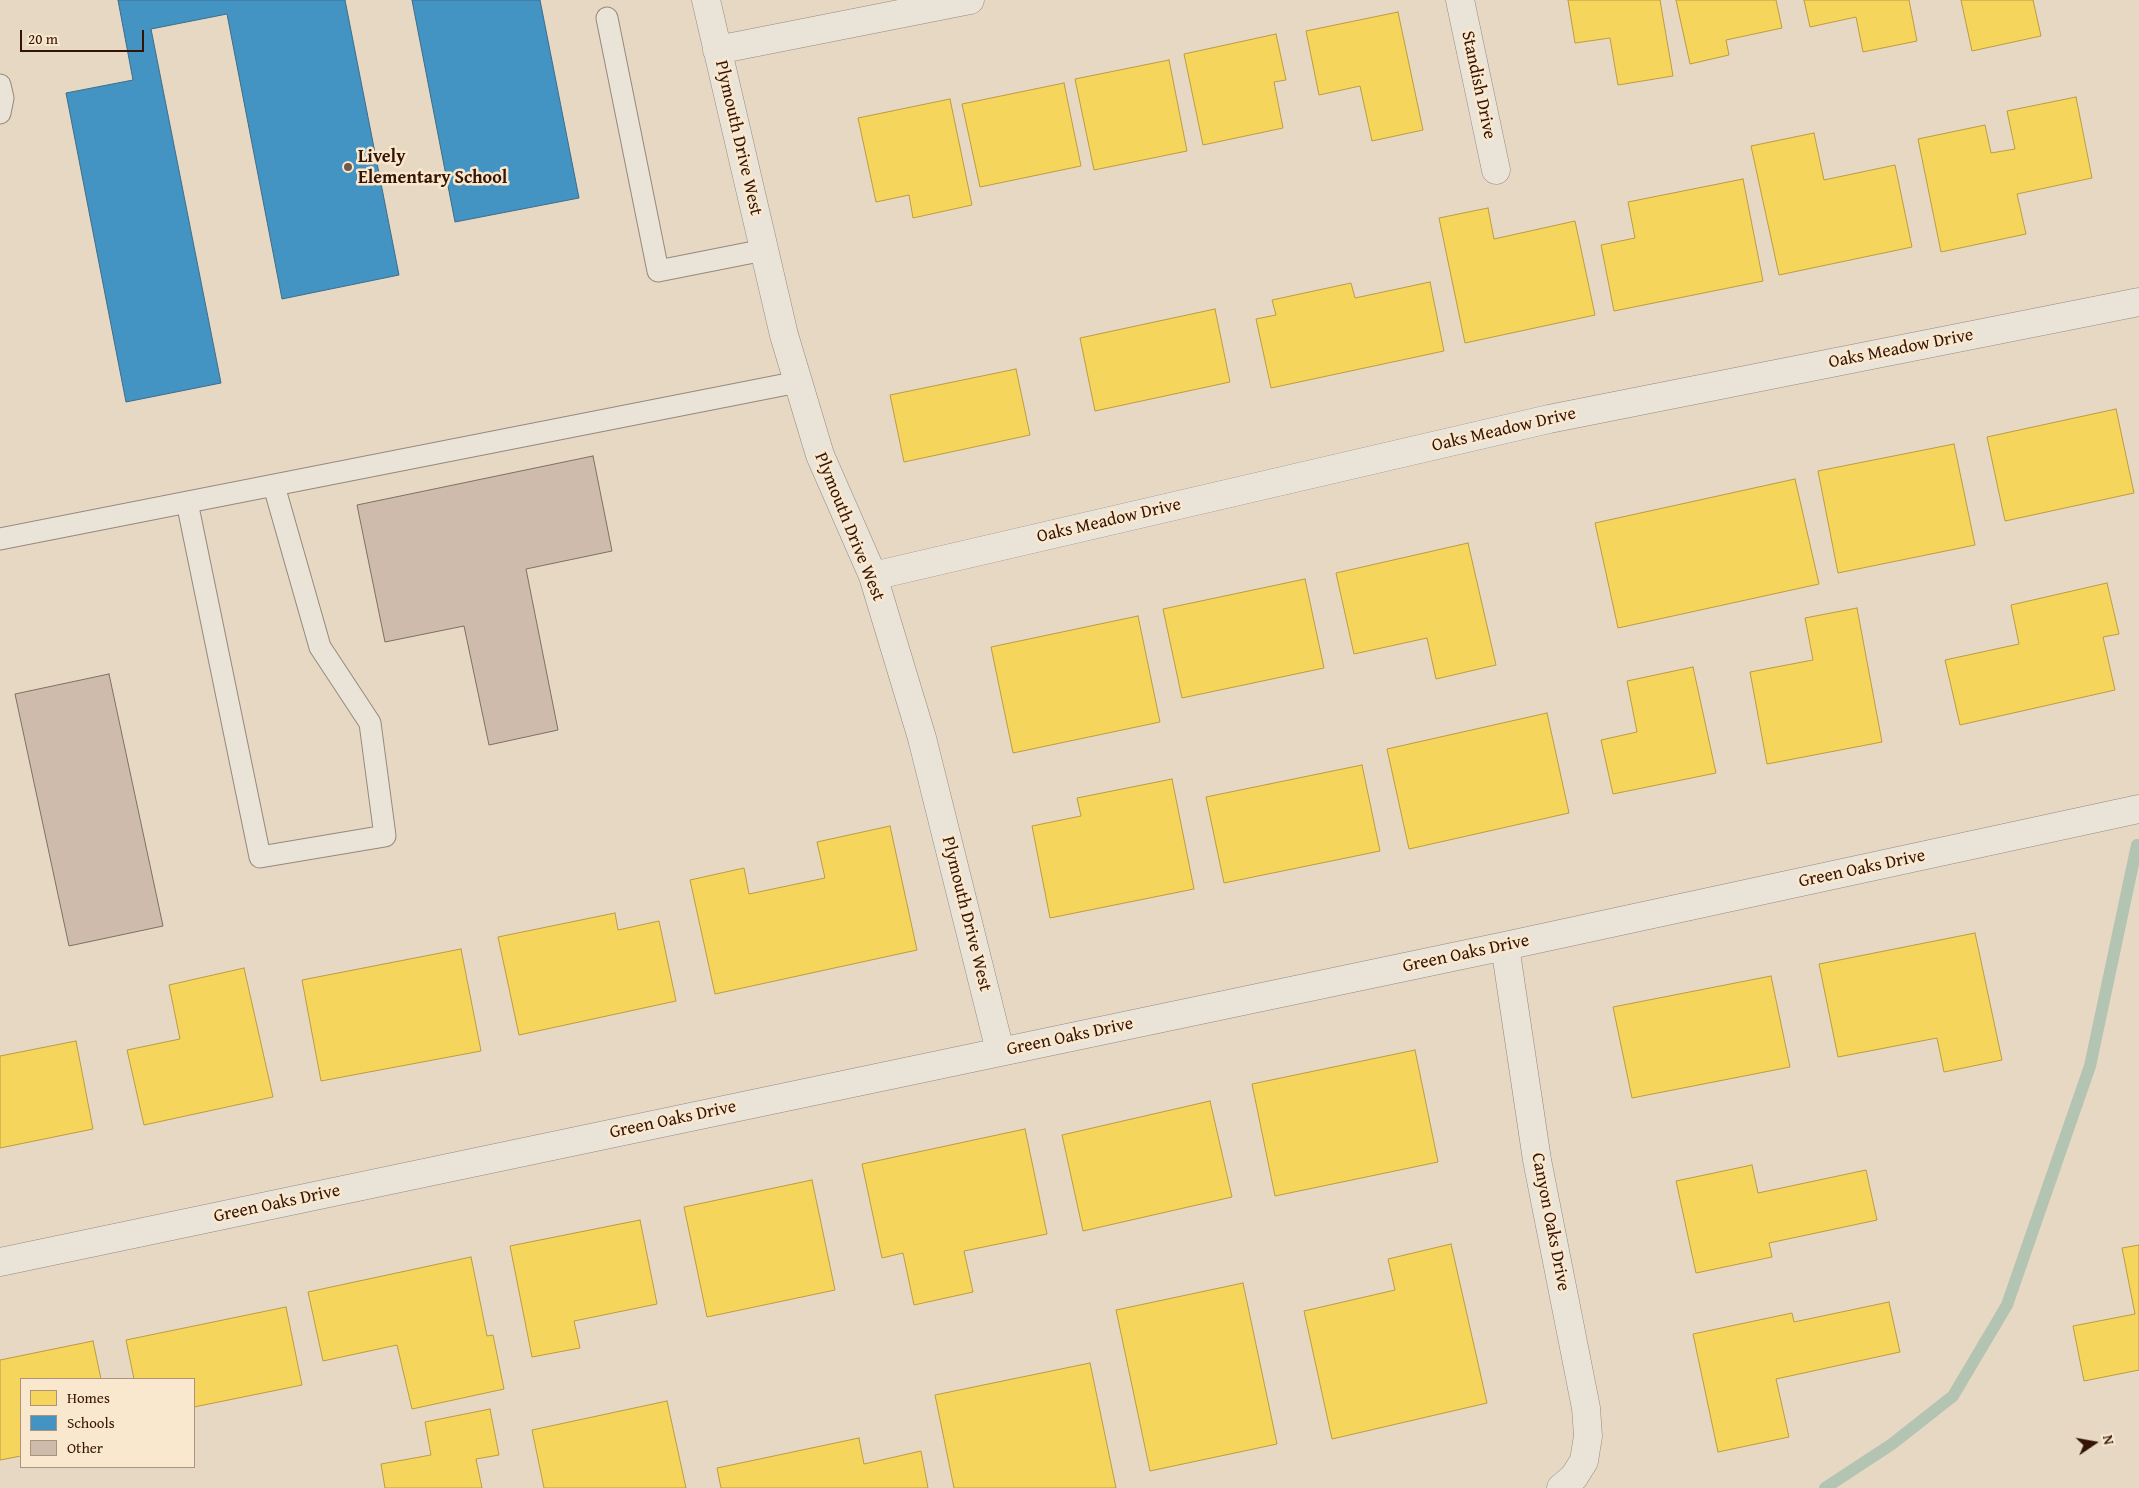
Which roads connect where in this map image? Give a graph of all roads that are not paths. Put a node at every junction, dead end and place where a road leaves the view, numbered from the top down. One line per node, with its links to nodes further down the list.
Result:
1 (706, 0): 5 (street, Plymouth Drive West)
2 (970, 0): 5 (street)
3 (1460, 0): 8 (street, Standish Drive)
4 (607, 18): 9 (lane)
5 (717, 50): 9 (street, Plymouth Drive West)
6 (0, 85): 7 (lane)
7 (0, 113)
8 (1496, 170)
9 (764, 250): 11 (street, Plymouth Drive West)
10 (2139, 302): 15 (street, Oaks Meadow Drive)
11 (798, 382): 12 (lane); 15 (street, Plymouth Drive West)
12 (274, 486): 13 (lane); 13 (lane)
13 (188, 502): 14 (lane)
14 (0, 539)
15 (873, 576): 18 (street, Plymouth Drive West)
16 (2139, 809): 17 (street, Green Oaks Drive)
17 (1505, 946): 18 (street, Green Oaks Drive); 20 (street, Canyon Oaks Drive)
18 (1000, 1052): 19 (street, Green Oaks Drive)
19 (0, 1262)
20 (1561, 1488)

